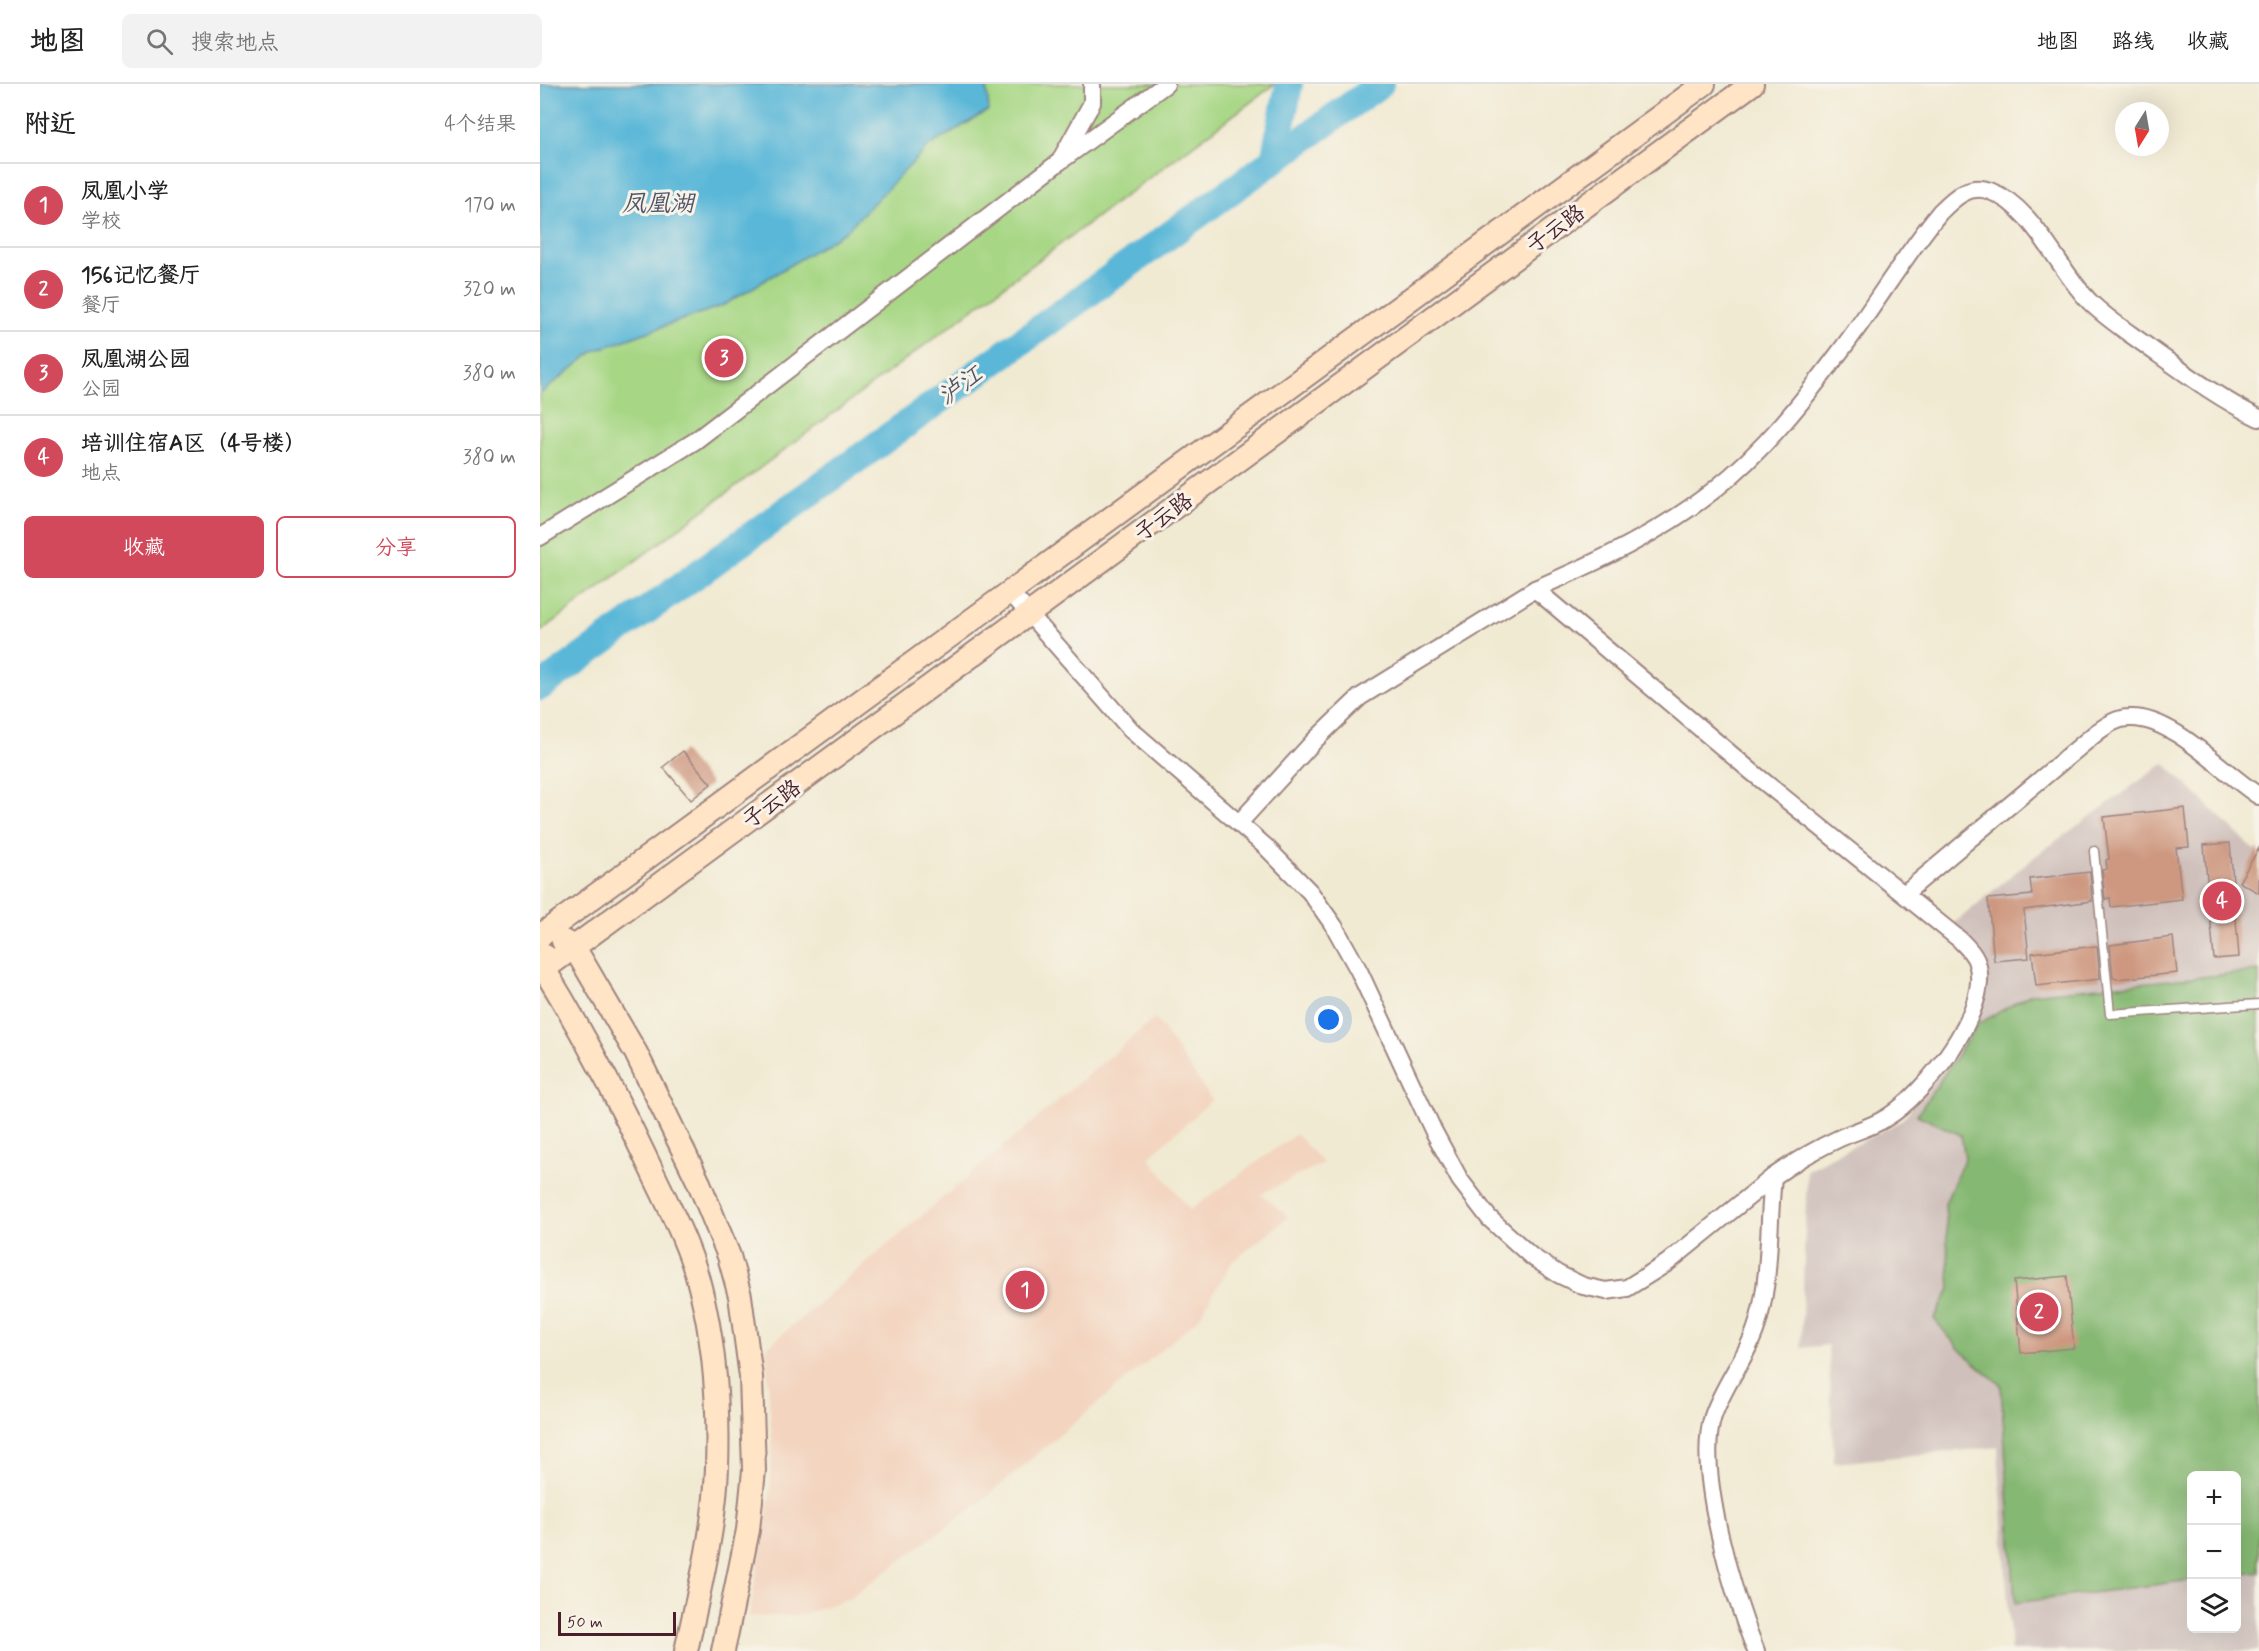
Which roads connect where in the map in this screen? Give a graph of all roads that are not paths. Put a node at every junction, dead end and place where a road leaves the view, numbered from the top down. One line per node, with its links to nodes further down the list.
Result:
1 (1092, 84): 5 (street)
2 (1166, 84): 5 (street)
3 (1704, 84): 9 (main road, 子云路)
4 (1752, 84): 10 (main road, 子云路)
5 (1059, 162): 7 (street)
6 (2259, 418): 8 (street)
7 (540, 537)
8 (1535, 589): 12 (street); 14 (street)
9 (1010, 592): 10 (street); 15 (main road, 子云路)
10 (1029, 614): 12 (street); 16 (main road, 子云路)
11 (2259, 796): 14 (street)
12 (1239, 823): 19 (street)
13 (2094, 851): 18 (lane)
14 (1904, 894): 19 (street)
15 (542, 929): 16 (main road); 17 (main road)
16 (574, 947): 17 (main road, 子云路); 21 (main road)
17 (542, 971): 20 (main road)
18 (2259, 1004)
19 (1773, 1177): 22 (street)
20 (686, 1651)
21 (723, 1651)
22 (1756, 1651)

